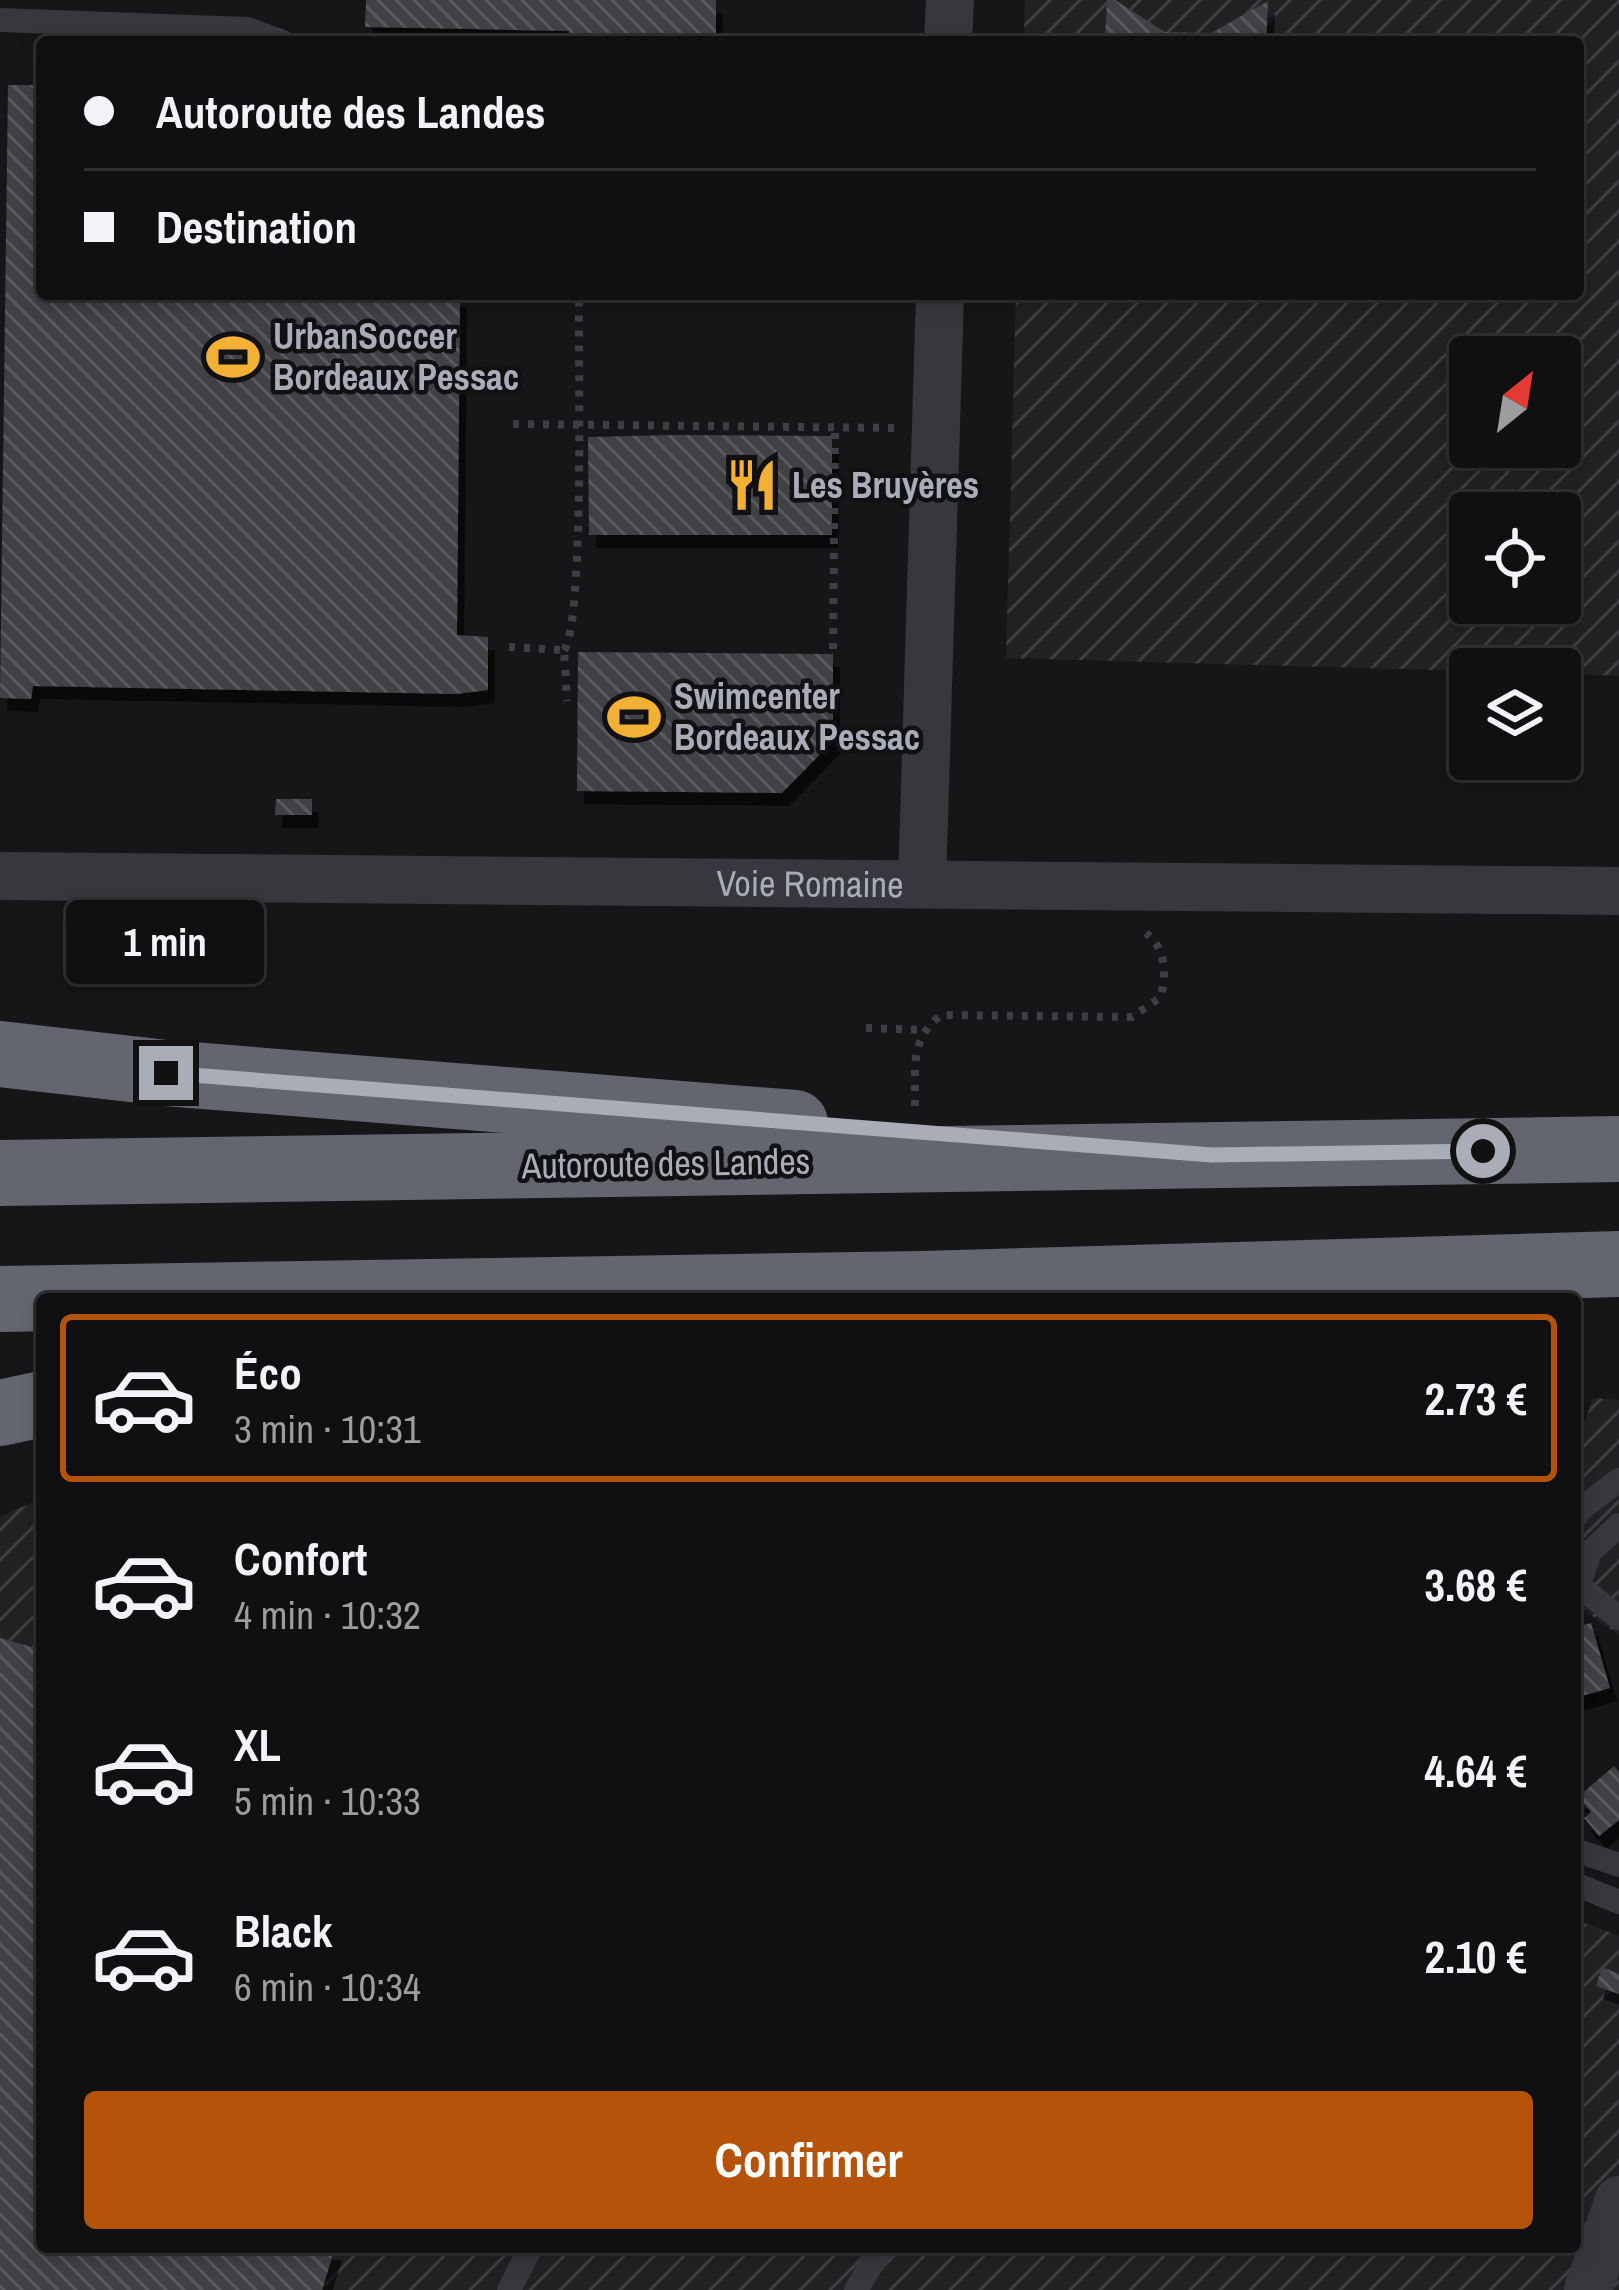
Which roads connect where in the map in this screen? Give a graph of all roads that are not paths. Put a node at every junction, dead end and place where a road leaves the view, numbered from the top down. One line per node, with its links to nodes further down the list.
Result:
1 (950, 0): 4 (street)
2 (0, 20): 3 (lane)
3 (268, 36)
4 (948, 36)
5 (940, 300): 7 (street)
6 (0, 876): 7 (street, Voie Romaine)
7 (922, 884): 8 (street, Voie Romaine)
8 (1619, 890)
9 (0, 1054): 11 (highway)
10 (1619, 1149): 11 (highway, Autoroute des Landes)
11 (1212, 1155): 12 (highway, Autoroute des Landes)
12 (0, 1173)
13 (1619, 1264): 14 (highway)
14 (897, 1292): 15 (highway)
15 (769, 1293)
16 (0, 1299): 17 (highway)
17 (36, 1299)
18 (36, 1405): 19 (highway)
19 (0, 1413)
20 (1619, 1480): 21 (lane)
21 (1581, 1509)
22 (1619, 1525): 23 (lane)
23 (1581, 1577)
24 (1581, 1587): 25 (lane)
25 (1619, 1618)
26 (1581, 1852): 27 (lane)
27 (1619, 1865)
28 (1581, 1886): 29 (lane)
29 (1619, 1902)
30 (1619, 2200): 35 (street)
31 (528, 2253): 33 (lane)
32 (878, 2253): 34 (lane)
33 (509, 2290)
34 (856, 2290)
35 (1588, 2290)

